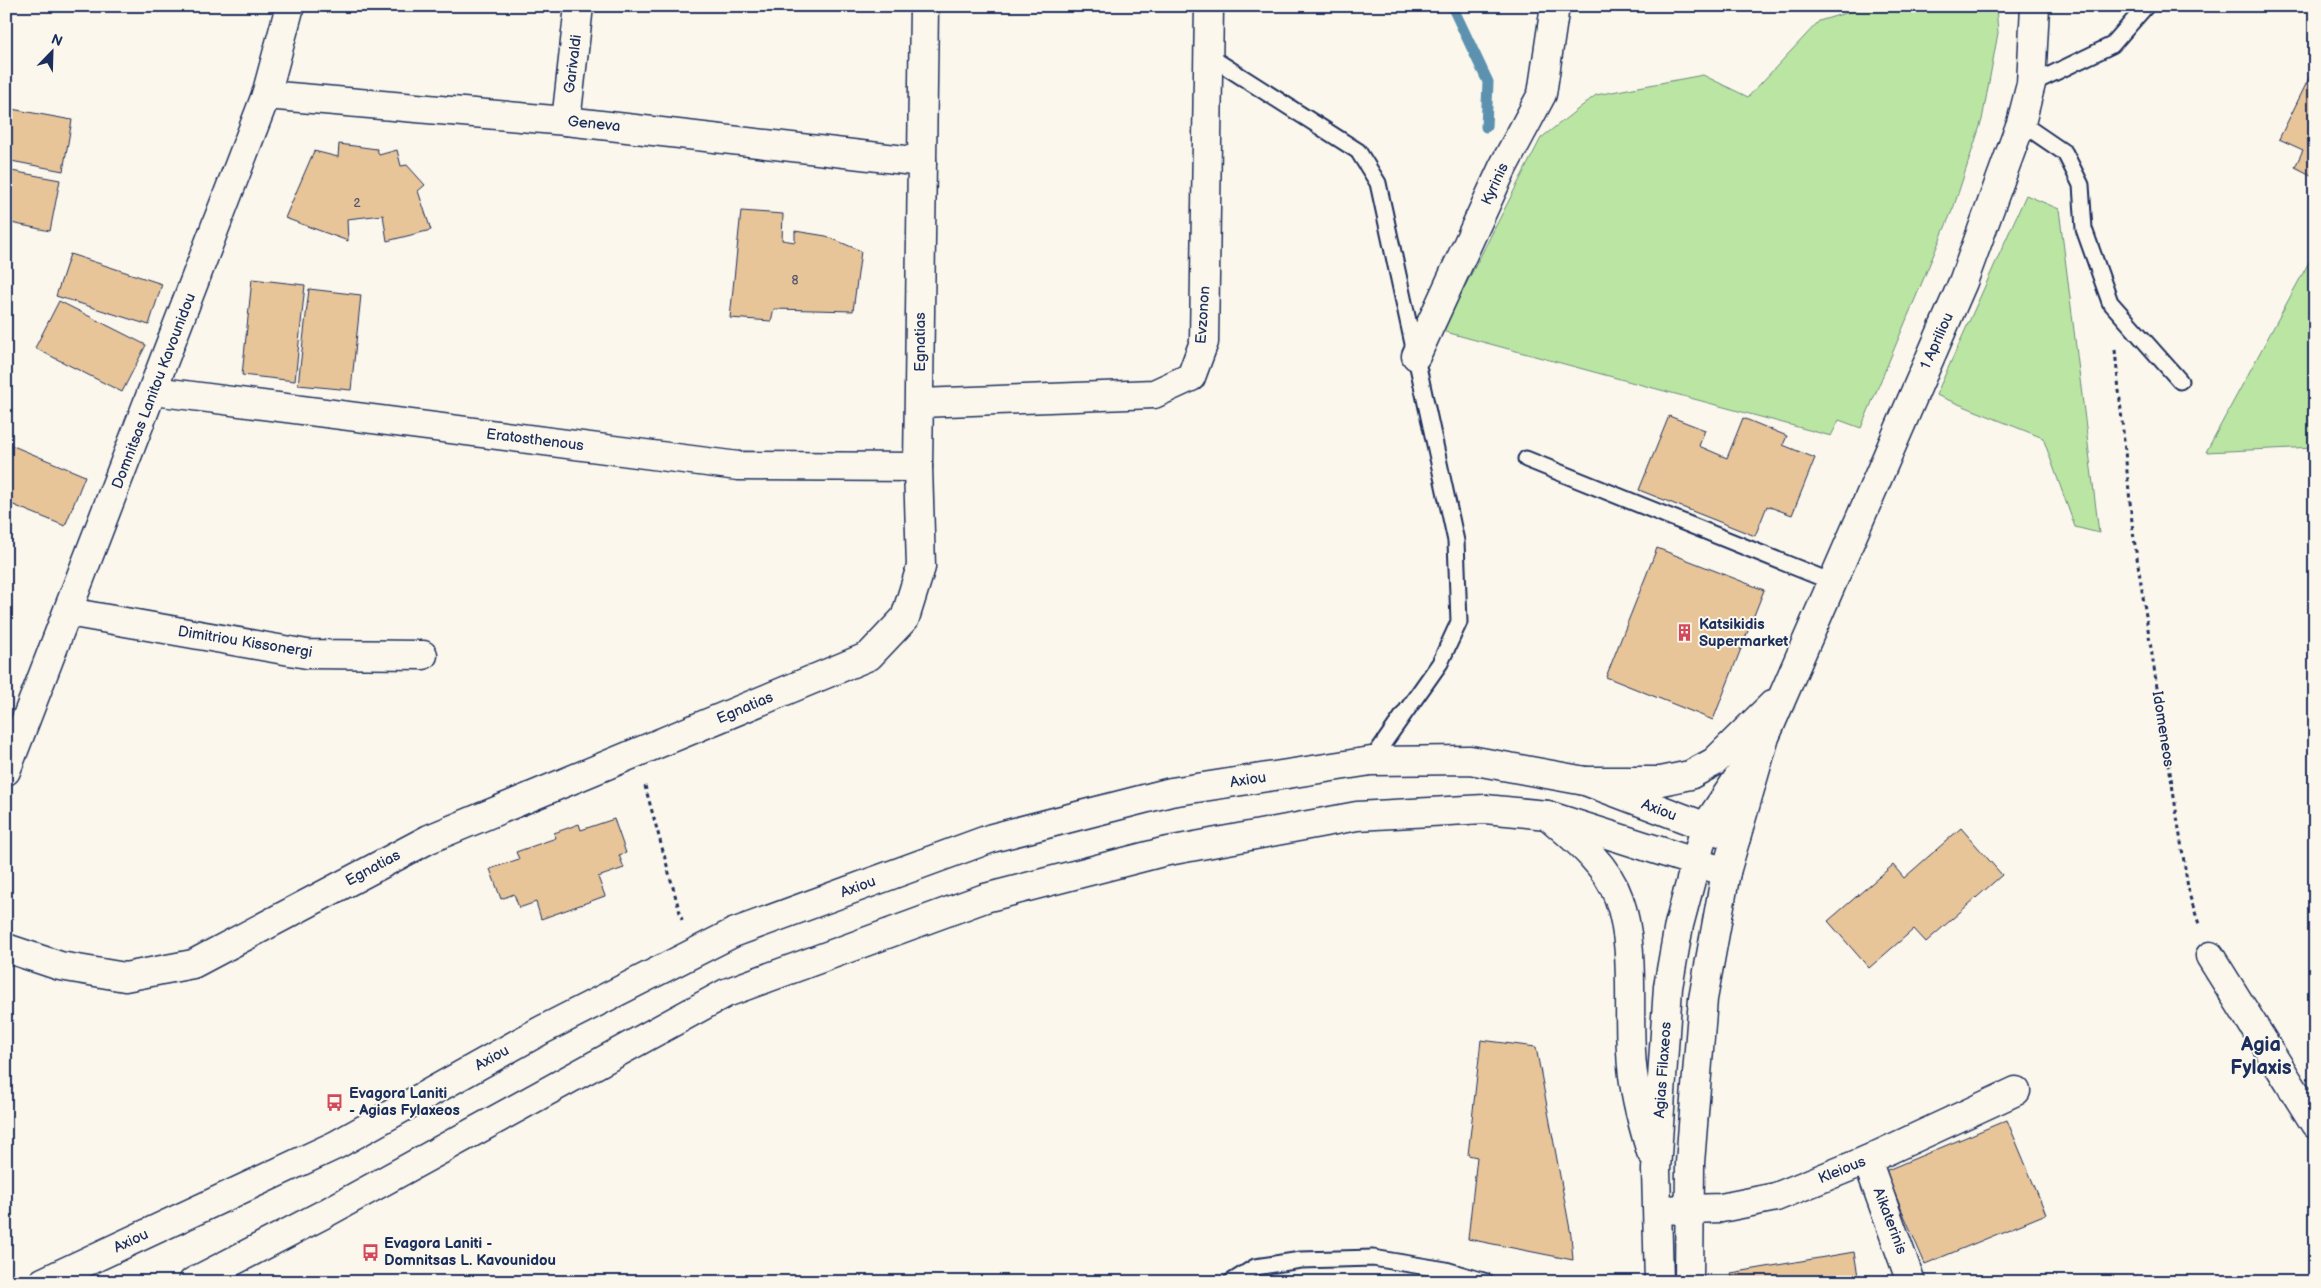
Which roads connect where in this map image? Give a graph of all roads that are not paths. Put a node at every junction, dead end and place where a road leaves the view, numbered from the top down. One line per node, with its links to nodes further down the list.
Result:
1 (290, 6): 10 (street, Domnitsas Lanitou Kavounidou)
2 (579, 6): 11 (street, Garivaldi)
3 (924, 6): 13 (street, Egnatias)
4 (1208, 6): 8 (street, Evzonon)
5 (1555, 6): 14 (street, Kyrinis)
6 (2035, 6): 9 (street, 1 Apriliou)
7 (2146, 6): 9 (lane)
8 (1208, 56): 14 (lane); 17 (street, Evzonon)
9 (2031, 84): 12 (street, 1 Apriliou)
10 (266, 95): 11 (street, Geneva); 16 (street, Domnitsas Lanitou Kavounidou)
11 (566, 121): 13 (street, Geneva)
12 (2021, 123): 15 (lane); 20 (street, 1 Apriliou)
13 (922, 162): 17 (street, Egnatias)
14 (1416, 356): 26 (lane)
15 (2180, 382)
16 (154, 390): 19 (street, Eratosthenous); 21 (street, Domnitsas Lanitou Kavounidou)
17 (920, 403): 19 (street, Egnatias)
18 (1526, 459): 20 (lane)
19 (918, 467): 34 (street, Egnatias)
20 (1832, 582): 23 (street, 1 Apriliou)
21 (68, 612): 22 (street, Dimitriou Kissonergi); 24 (street, Domnitsas Lanitou Kavounidou)
22 (423, 656)
23 (1782, 698): 25 (street, 1 Apriliou); 28 (street)
24 (13, 734): 27 (street, Domnitsas Lanitou Kavounidou)
25 (1765, 737): 30 (street, Agias Filaxeos); 31 (street)
26 (1372, 761): 28 (street, Axiou); 42 (street, Axiou)
27 (6, 771)
28 (1585, 781): 30 (street, Axiou)
29 (1547, 815): 32 (street); 39 (street); 43 (street)
30 (1705, 827): 31 (street, Axiou); 32 (street, Agias Filaxeos)
31 (1736, 838): 33 (street)
32 (1695, 862): 33 (street); 39 (street, Agias Filaxeos)
33 (1726, 872): 41 (street)
34 (6, 948)
35 (2210, 956): 37 (street)
36 (2016, 1091): 38 (street, Kleious)
37 (2315, 1124)
38 (1867, 1160): 41 (street, Kleious); 48 (street, Aikaterinis)
39 (1656, 1170): 40 (street, Agias Filaxeos)
40 (1658, 1210): 41 (street, Kleious); 46 (street, Agias Filaxeos)
41 (1689, 1210): 47 (street)
42 (43, 1282)
43 (193, 1282)
44 (1231, 1282): 45 (lane)
45 (1487, 1282)
46 (1659, 1282)
47 (1689, 1282)
48 (1911, 1282)

